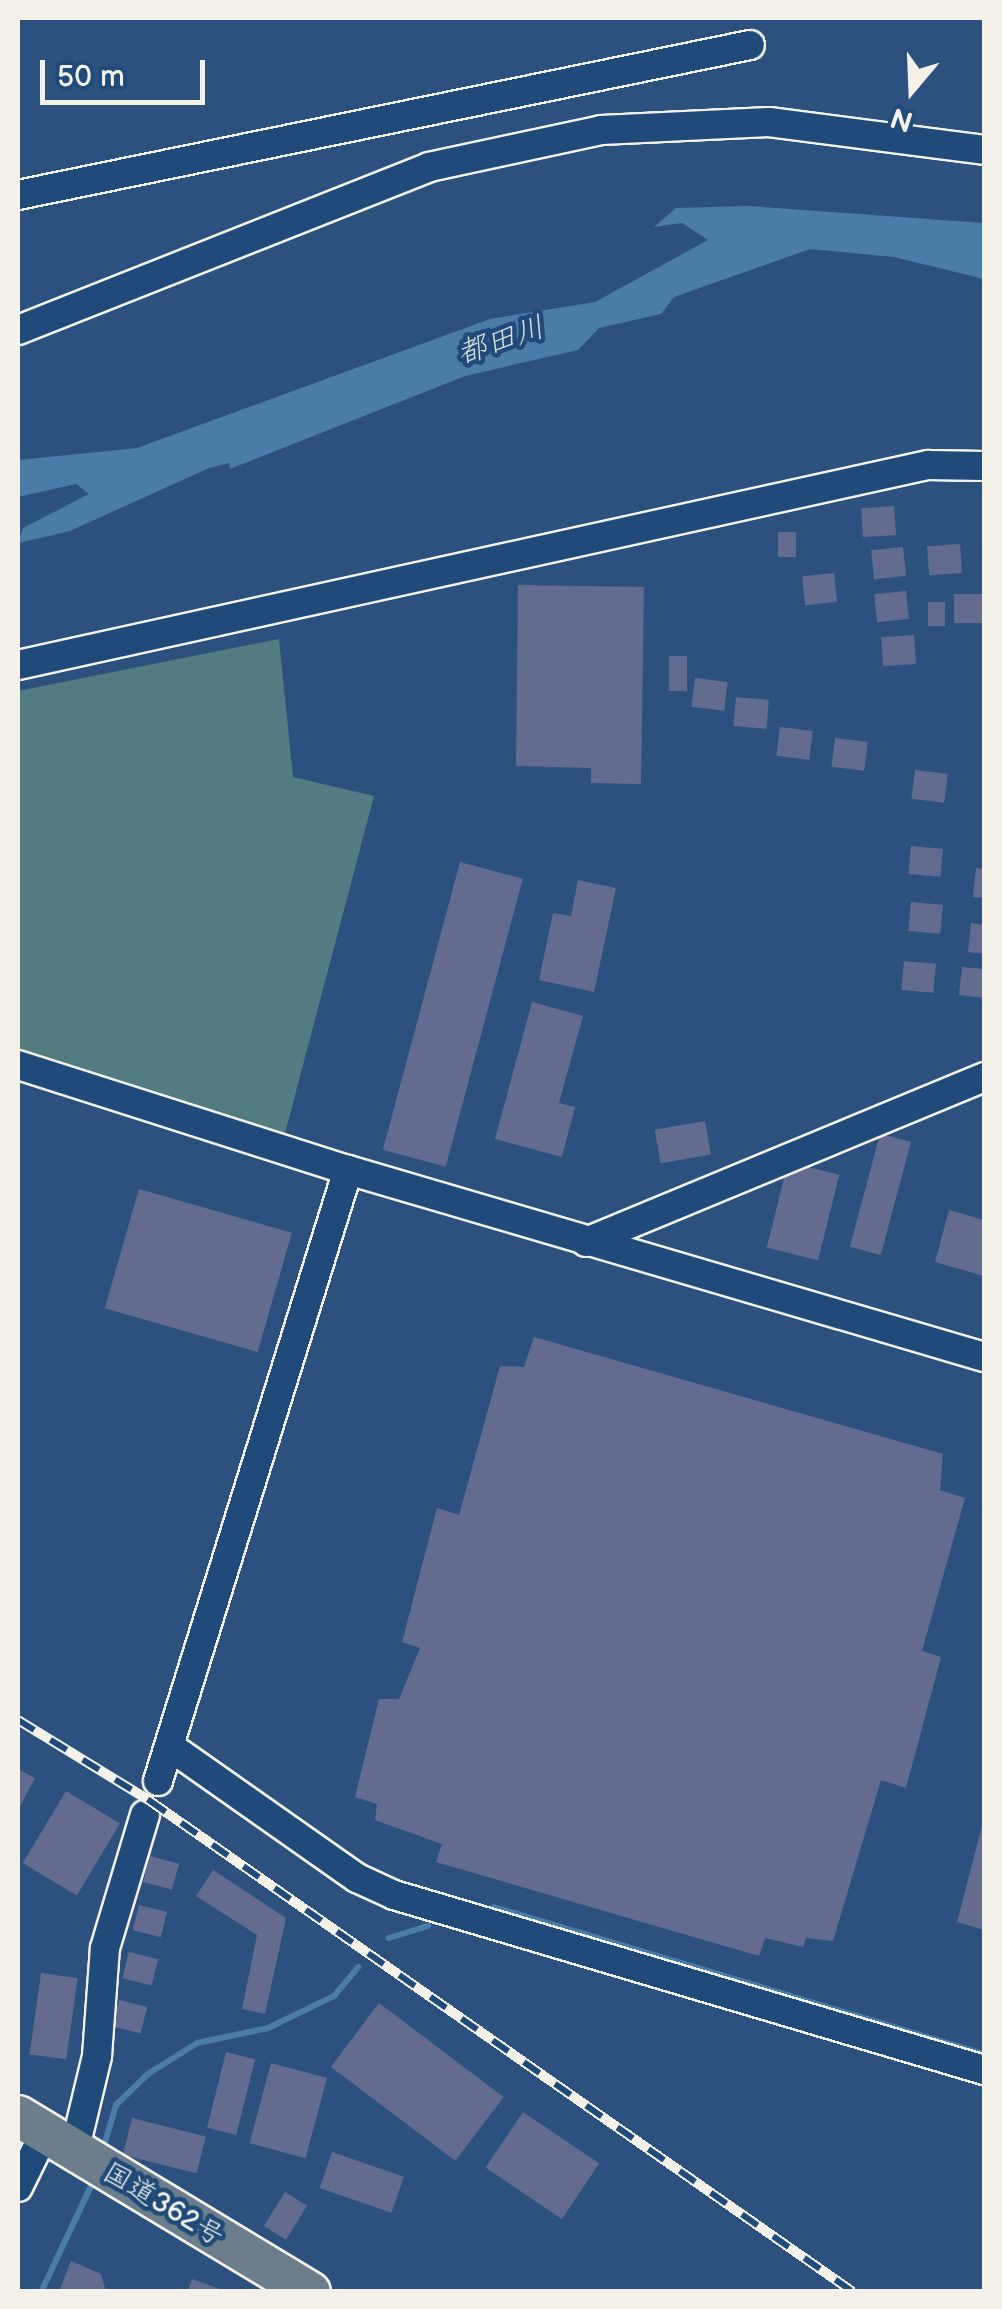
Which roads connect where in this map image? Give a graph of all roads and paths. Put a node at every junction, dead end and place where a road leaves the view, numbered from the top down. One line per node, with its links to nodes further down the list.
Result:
1 (750, 45): 3 (street)
2 (984, 150): 4 (street)
3 (18, 195)
4 (18, 330)
5 (984, 466): 6 (street)
6 (18, 665)
7 (18, 1065): 9 (street)
8 (984, 1077): 10 (street)
9 (348, 1170): 10 (street); 12 (street)
10 (586, 1242): 11 (street)
11 (984, 1357)
12 (172, 1748): 13 (street); 15 (street)
13 (158, 1781)
14 (145, 1815): 16 (street)
15 (984, 2070)
16 (45, 2133): 17 (street); 18 (highway, 国道362号)
17 (18, 2187)
18 (310, 2292)

